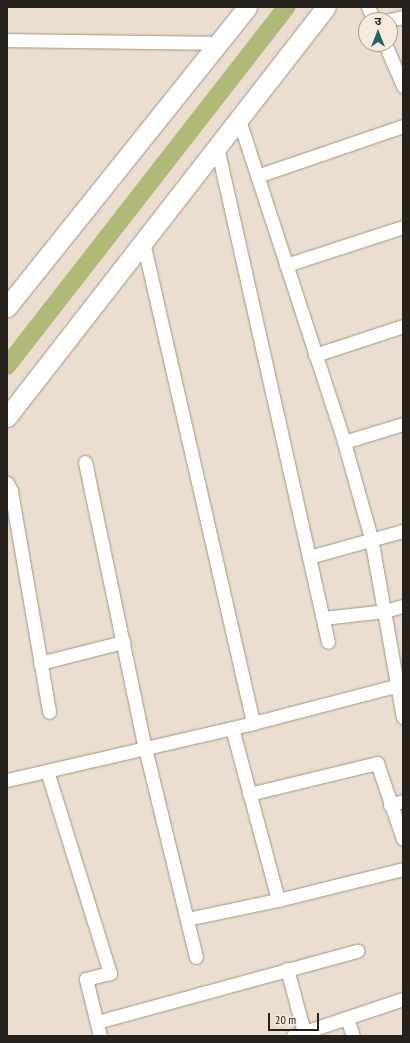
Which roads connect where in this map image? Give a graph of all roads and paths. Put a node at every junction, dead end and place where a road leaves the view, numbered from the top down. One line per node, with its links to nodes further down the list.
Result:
1 (247, 7): 4 (street)
2 (326, 7): 7 (street)
3 (7, 40): 4 (street)
4 (217, 43): 14 (street)
5 (388, 52): 6 (street)
6 (403, 86)
7 (239, 120): 9 (street); 10 (street)
8 (403, 126): 10 (street)
9 (217, 147): 12 (street); 24 (street)
10 (257, 176): 13 (street)
11 (403, 227): 13 (street)
12 (143, 242): 17 (street); 34 (street)
13 (286, 265): 16 (street)
14 (7, 307)
15 (403, 326): 16 (street)
16 (315, 355): 19 (street)
17 (7, 417)
18 (403, 424): 19 (street)
19 (344, 442): 23 (street)
20 (84, 462): 28 (street)
21 (7, 483): 30 (street)
22 (403, 531): 23 (street)
23 (371, 538): 24 (street); 26 (street)
24 (309, 557): 27 (street)
25 (403, 606): 26 (street)
26 (385, 611): 27 (street); 31 (street)
27 (323, 618): 29 (street)
28 (123, 642): 30 (street); 36 (street)
29 (328, 642)
30 (40, 663): 32 (street)
31 (400, 685): 33 (street); 34 (street)
32 (49, 712)
33 (403, 717)
34 (253, 723): 35 (street)
35 (232, 728): 36 (street); 39 (street)
36 (145, 748): 37 (street); 45 (street)
37 (47, 771): 38 (street); 51 (street)
38 (7, 780)
39 (249, 794): 41 (street); 44 (street)
40 (403, 801): 41 (street)
41 (390, 805): 42 (street)
42 (403, 839)
43 (403, 869): 44 (street)
44 (278, 900): 45 (street)
45 (187, 919): 47 (street)
46 (357, 951): 48 (street)
47 (196, 957)
48 (287, 969): 51 (street); 52 (street)
49 (403, 999): 50 (street)
50 (347, 1018): 52 (street); 54 (street)
51 (97, 1022): 53 (street)
52 (298, 1034)
53 (100, 1036)
54 (353, 1036)

